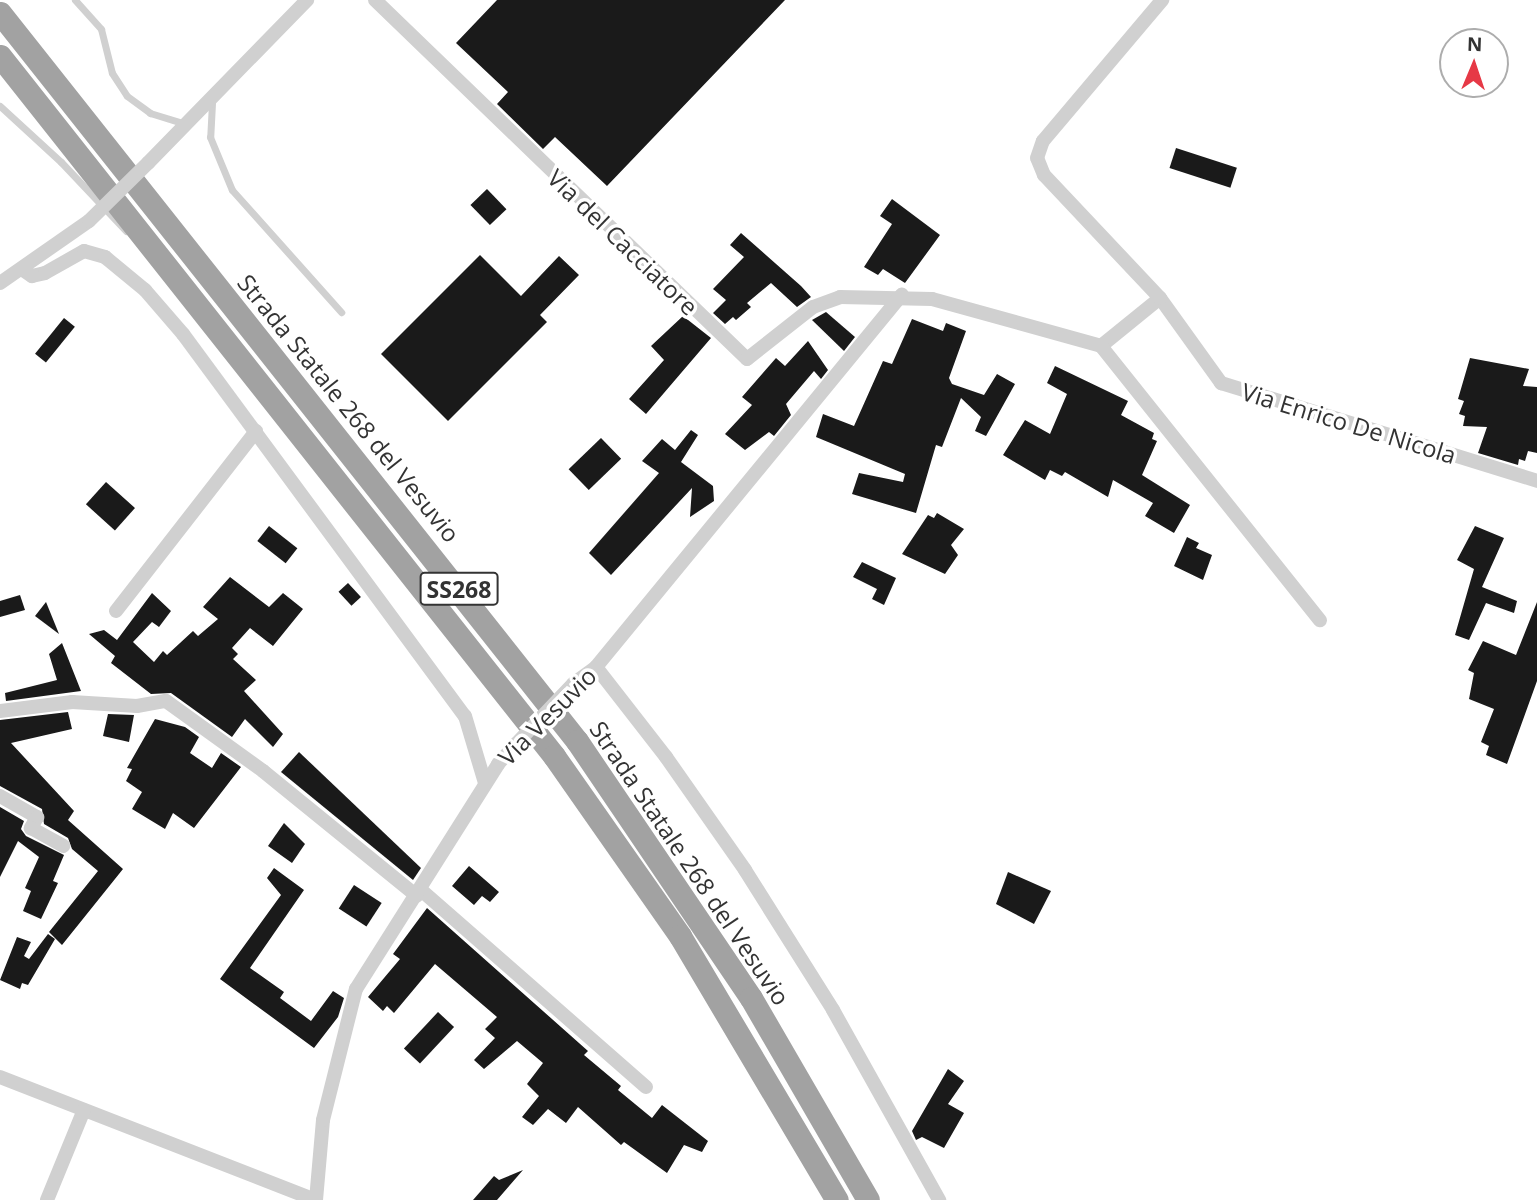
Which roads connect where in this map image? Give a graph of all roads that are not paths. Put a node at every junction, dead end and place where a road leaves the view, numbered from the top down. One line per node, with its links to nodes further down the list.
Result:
1 (75, 0): 9 (lane)
2 (307, 0): 7 (street)
3 (375, 0): 13 (street, Via del Cacciatore)
4 (1162, 0): 14 (street, Via Enrico De Nicola)
5 (0, 13): 33 (highway, Strada Statale 268 del Vesuvio / SS268)
6 (0, 56): 10 (highway, Strada Statale 268 del Vesuvio / SS268)
7 (214, 96): 9 (street); 15 (lane)
8 (0, 106): 10 (lane)
9 (186, 124): 11 (street, bridge)
10 (167, 265): 32 (highway, Strada Statale 268 del Vesuvio / SS268)
11 (23, 270): 12 (street); 17 (street)
12 (0, 283)
13 (902, 295): 16 (street); 21 (street, Via Vesuvio)
14 (1154, 301): 16 (street); 18 (street, Via Enrico De Nicola)
15 (341, 312)
16 (1103, 343): 20 (street)
17 (256, 431): 19 (street); 23 (street)
18 (1537, 481)
19 (116, 611)
20 (1320, 620)
21 (596, 667): 23 (street, Via Vesuvio, bridge); 34 (street)
22 (0, 711): 26 (street)
23 (485, 783): 26 (street, Via Vesuvio)
24 (0, 796): 25 (street)
25 (63, 846)
26 (419, 893): 28 (street); 31 (street, Via Vesuvio)
27 (0, 1077): 29 (street)
28 (646, 1087)
29 (84, 1110): 30 (street); 31 (street)
30 (47, 1200)
31 (316, 1200)
32 (837, 1200)
33 (868, 1200)
34 (939, 1200)

